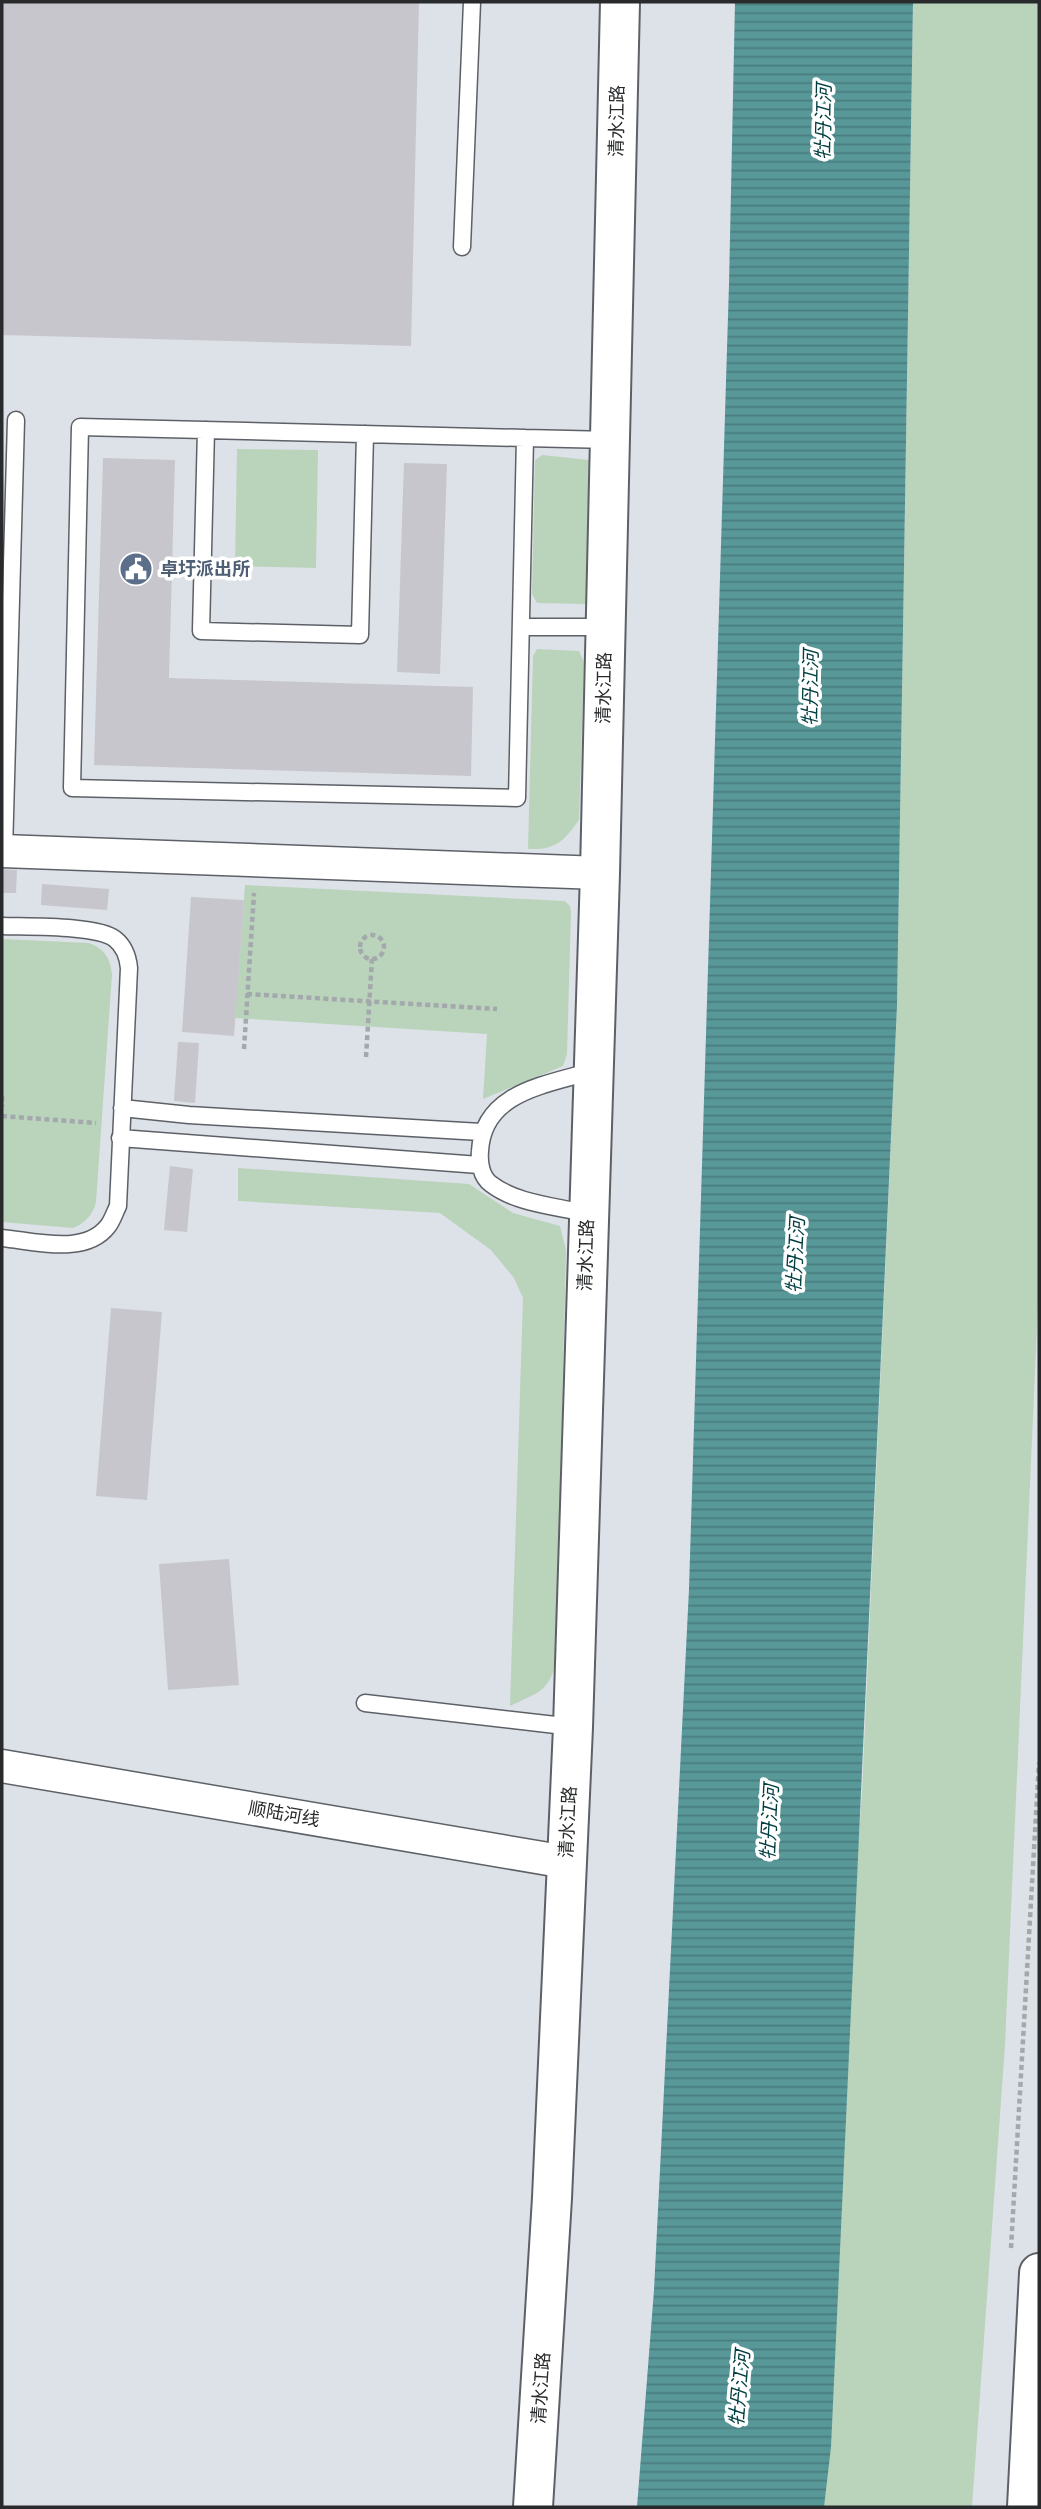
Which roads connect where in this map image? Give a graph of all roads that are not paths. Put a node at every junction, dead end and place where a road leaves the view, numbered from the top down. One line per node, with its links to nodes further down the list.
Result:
1 (472, 2): 3 (lane)
2 (620, 2): 8 (main road, 清水江路)
3 (463, 247)
4 (16, 420): 11 (lane)
5 (206, 430): 6 (lane); 6 (lane); 9 (lane)
6 (365, 434): 7 (lane)
7 (525, 438): 8 (lane); 9 (lane)
8 (610, 439): 10 (main road, 清水江路)
9 (521, 627): 10 (lane)
10 (605, 627): 12 (main road, 清水江路)
11 (3, 851): 12 (street)
12 (600, 873): 14 (main road, 清水江路)
13 (2, 926): 15 (lane)
14 (592, 1071): 17 (lane); 19 (main road, 清水江路)
15 (122, 1108): 16 (lane); 17 (lane)
16 (121, 1132): 18 (lane); 20 (lane)
17 (481, 1132): 18 (lane)
18 (479, 1164): 19 (lane)
19 (588, 1214): 22 (main road, 清水江路)
20 (2, 1238)
21 (365, 1703): 22 (lane)
22 (573, 1727): 24 (main road, 清水江路)
23 (2, 1766): 24 (street, 顺陆河线)
24 (566, 1862): 26 (main road, 清水江路)
25 (1025, 2265): 27 (main road)
26 (533, 2507)
27 (1027, 2507)

